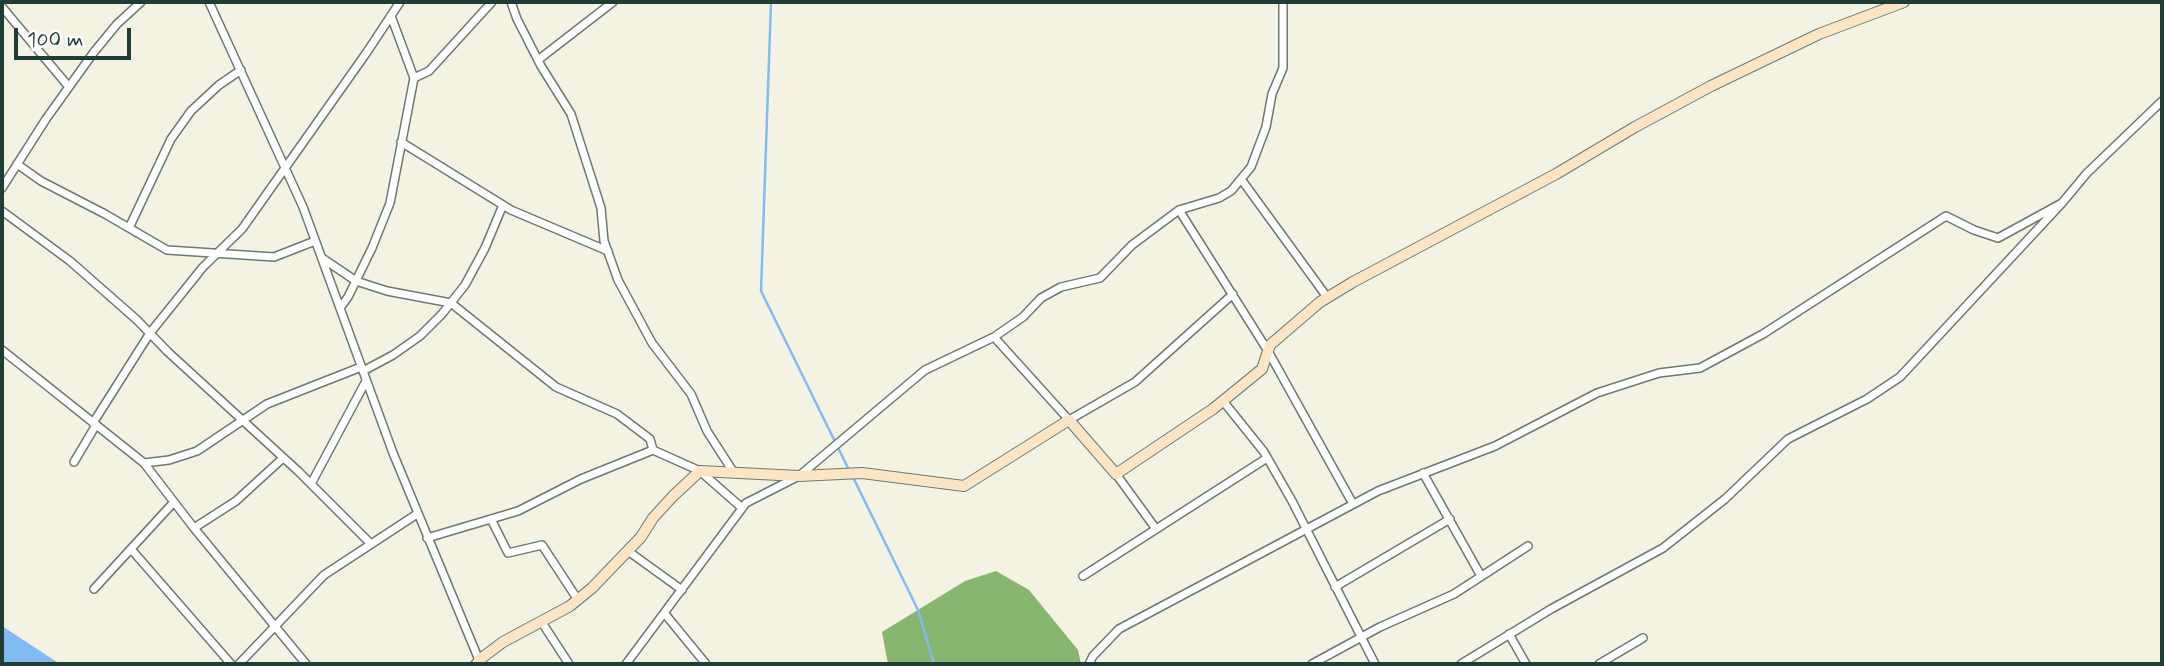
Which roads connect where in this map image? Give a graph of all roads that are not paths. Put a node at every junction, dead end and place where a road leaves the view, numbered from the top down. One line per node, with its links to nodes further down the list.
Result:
1 (141, 2): 14 (street)
2 (209, 2): 12 (street)
3 (400, 2): 10 (street)
4 (492, 2): 13 (street)
5 (511, 2): 11 (street)
6 (613, 2): 11 (street)
7 (1283, 2): 20 (street)
8 (1904, 2): 33 (street)
9 (2, 7): 14 (street)
10 (391, 16): 13 (street); 18 (street)
11 (538, 60): 28 (street)
12 (241, 70): 18 (street); 26 (street)
13 (414, 78): 16 (street)
14 (69, 87): 17 (street)
15 (2162, 102): 22 (street)
16 (401, 142): 23 (street); 31 (street)
17 (17, 164): 19 (street); 26 (street)
18 (284, 166): 27 (street); 29 (street)
19 (6, 174): 21 (street)
20 (1241, 178): 24 (street); 33 (street)
21 (2, 188)
22 (2062, 203): 53 (street); 80 (street)
23 (503, 205): 28 (street); 34 (street)
24 (1179, 210): 32 (street); 37 (street)
25 (2, 211): 36 (street)
26 (129, 228): 29 (street)
27 (315, 242): 29 (street); 30 (street)
28 (608, 251): 52 (street)
29 (219, 252): 36 (street)
30 (321, 257): 31 (street); 35 (street)
31 (356, 281): 34 (street); 35 (street)
32 (1233, 294): 39 (street); 43 (street)
33 (1327, 297): 39 (street)
34 (451, 303): 40 (street); 46 (street)
35 (340, 308): 40 (street)
36 (150, 333): 44 (street); 45 (street)
37 (994, 337): 43 (street); 55 (street)
38 (2, 350): 45 (street)
39 (1268, 351): 42 (street); 58 (street)
40 (362, 369): 41 (street); 44 (street)
41 (366, 381): 56 (street); 60 (street)
42 (1223, 401): 48 (street); 54 (street)
43 (1069, 419): 54 (street); 55 (street)
44 (244, 420): 47 (street); 50 (street)
45 (95, 424): 49 (street); 50 (street)
46 (653, 450): 51 (street); 61 (street)
47 (282, 458): 56 (street); 63 (street)
48 (1267, 458): 64 (street); 65 (street)
49 (75, 462)
50 (144, 463): 57 (street)
51 (700, 471): 52 (street); 59 (street); 70 (street)
52 (734, 473): 55 (street)
53 (1423, 473): 58 (street); 62 (street)
54 (1116, 474): 64 (street)
55 (799, 476): 59 (street)
56 (312, 484): 67 (street)
57 (174, 502): 63 (street); 69 (street)
58 (1353, 504): 65 (street)
59 (742, 508): 75 (street)
60 (417, 514): 66 (street); 67 (street)
61 (491, 519): 66 (street); 76 (street)
62 (1450, 519): 72 (street); 73 (street)
63 (194, 528): 79 (street)
64 (1156, 529): 71 (street)
65 (1306, 529): 73 (street); 90 (street)
66 (428, 538): 83 (street)
67 (371, 544): 79 (street)
68 (1528, 546): 72 (street)
69 (131, 549): 74 (street); 84 (street)
70 (628, 551): 75 (street); 76 (street)
71 (1083, 576)
72 (1481, 576): 81 (street)
73 (1335, 587): 81 (street)
74 (94, 589)
75 (682, 590): 77 (street)
76 (578, 600): 78 (street)
77 (664, 614): 88 (street); 89 (street)
78 (541, 621): 83 (street); 87 (street)
79 (275, 625): 85 (street); 86 (street)
80 (1509, 634): 93 (street); 94 (street)
81 (1361, 637): 91 (street); 92 (street)
82 (1643, 638): 95 (street)
83 (478, 663)
84 (231, 664)
85 (239, 664)
86 (306, 664)
87 (569, 664)
88 (626, 664)
89 (706, 664)
90 (1089, 664)
91 (1312, 664)
92 (1375, 664)
93 (1461, 664)
94 (1526, 664)
95 (1599, 664)

